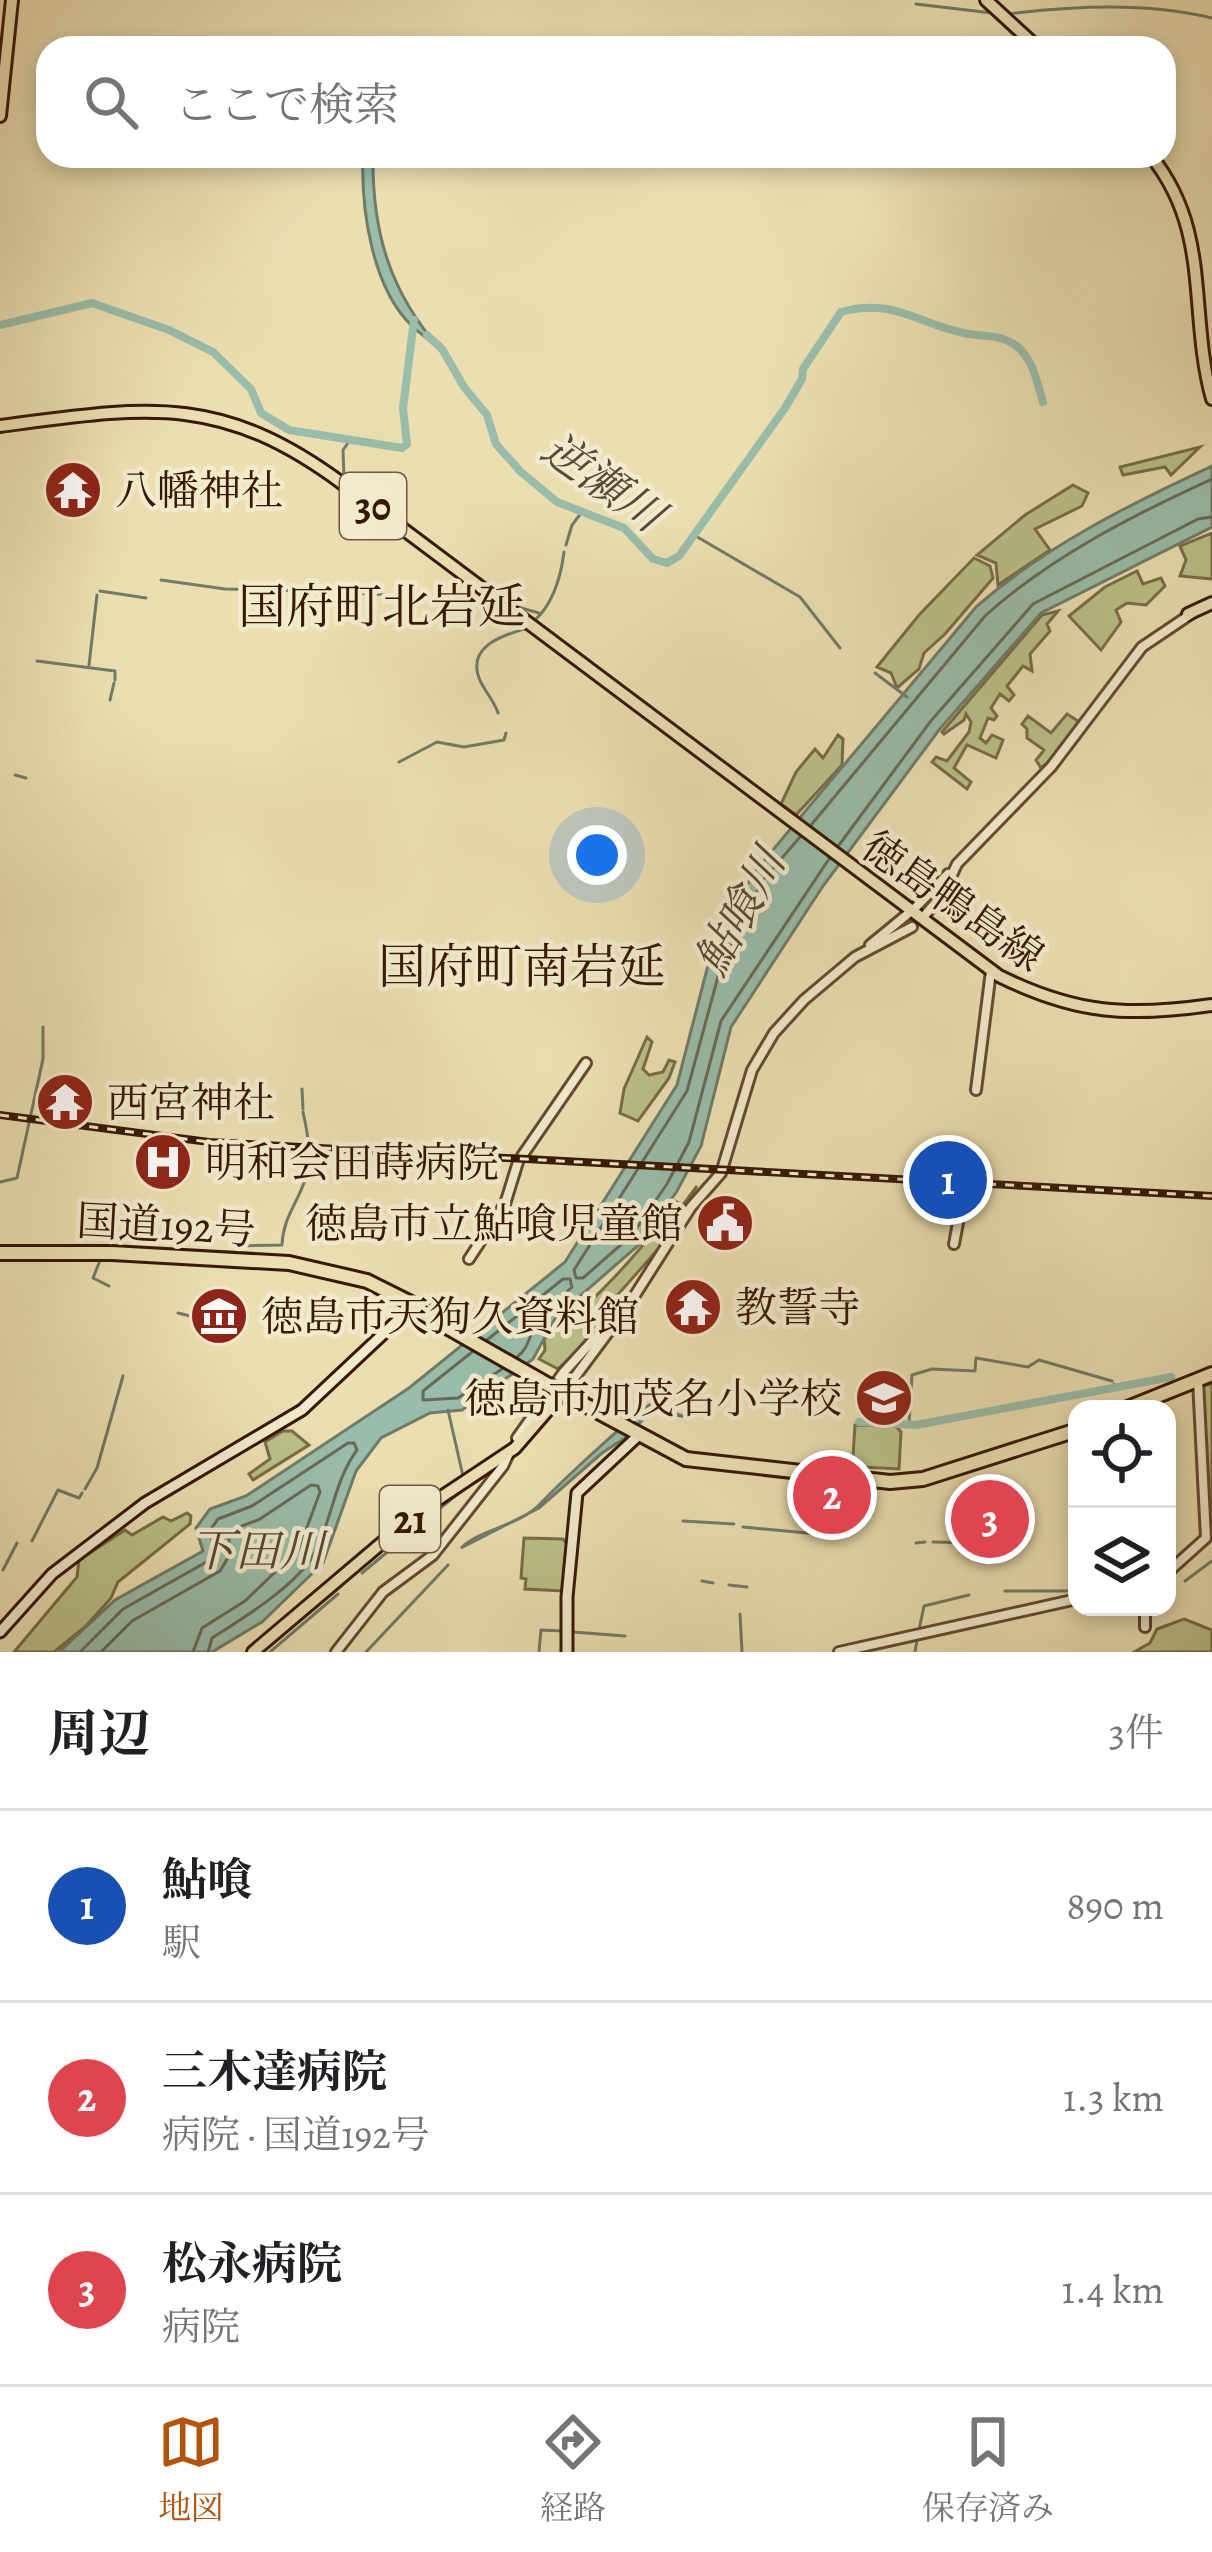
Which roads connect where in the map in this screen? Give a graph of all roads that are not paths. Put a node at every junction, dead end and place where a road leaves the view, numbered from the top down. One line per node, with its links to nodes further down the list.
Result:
1 (12, 0): 4 (main road)
2 (986, 0): 3 (main road)
3 (1025, 36)
4 (0, 116)
5 (1159, 168): 6 (main road)
6 (1212, 399)
7 (0, 426): 12 (main road, 徳島鴨島線 / 30)
8 (1212, 606): 9 (main road)
9 (1188, 614): 10 (street)
10 (957, 864): 11 (street); 12 (street)
11 (925, 915)
12 (909, 916): 13 (main road, 徳島鴨島線 / 30); 22 (street)
13 (990, 973): 14 (main road, 徳島鴨島線 / 30); 16 (street)
14 (1212, 1007)
15 (586, 1063): 20 (street)
16 (976, 1090)
17 (963, 1196): 18 (street)
18 (954, 1244)
19 (0, 1253): 21 (highway, 国道192号)
20 (469, 1259)
21 (416, 1307): 24 (highway, 国道192号, bridge); 34 (main road)
22 (610, 1326): 24 (street); 29 (street)
23 (1195, 1383): 25 (highway); 26 (highway); 30 (street)
24 (563, 1390): 27 (highway, 国道192号); 29 (main road, 21)
25 (1149, 1400)
26 (1157, 1400)
27 (634, 1430): 28 (highway, 国道192号); 37 (main road)
28 (1068, 1430)
29 (510, 1453): 35 (main road, 21); 36 (street)
30 (1176, 1565)
31 (1068, 1601): 38 (street)
32 (1145, 1616): 33 (street)
33 (1145, 1627)
34 (0, 1632)
35 (253, 1652)
36 (336, 1652)
37 (567, 1652)
38 (839, 1652)

